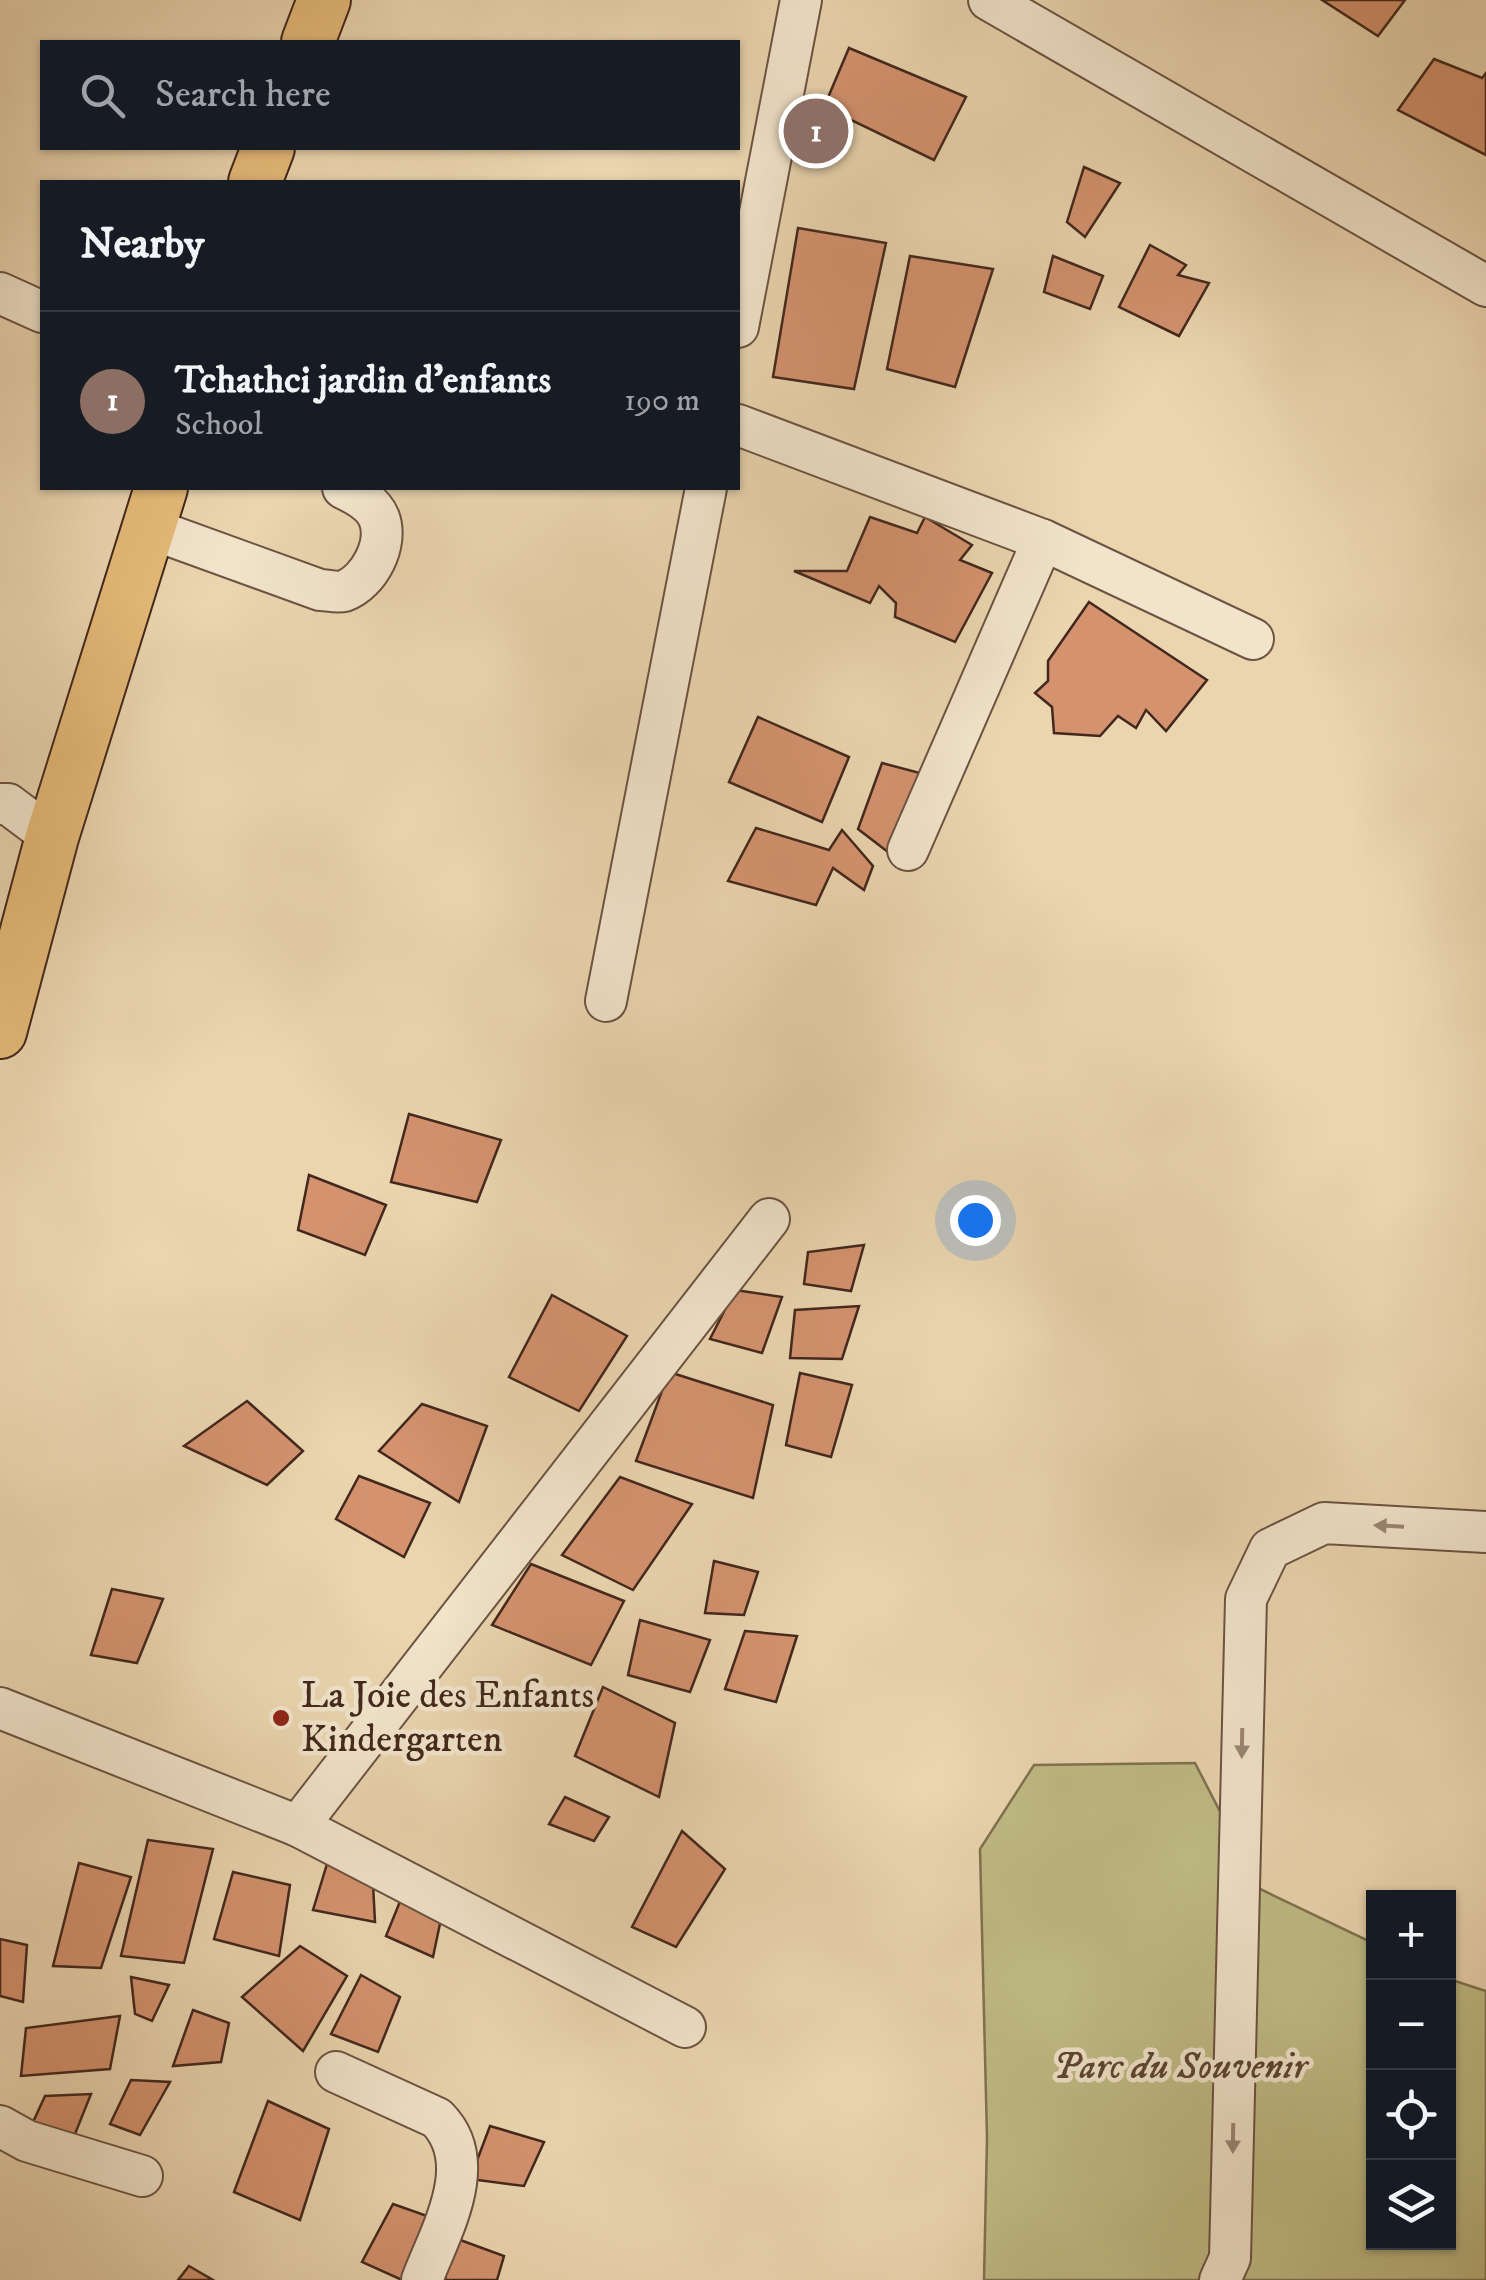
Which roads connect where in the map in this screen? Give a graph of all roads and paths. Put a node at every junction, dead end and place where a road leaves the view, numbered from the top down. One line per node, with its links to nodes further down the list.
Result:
1 (324, 0): 4 (main road)
2 (801, 0): 10 (street)
3 (989, 0): 7 (street)
4 (309, 40)
5 (267, 150): 6 (main road)
6 (256, 180)
7 (1486, 286)
8 (0, 293): 9 (street)
9 (40, 311)
10 (740, 316)
11 (740, 426): 15 (street)
12 (346, 490): 14 (street)
13 (706, 490): 20 (street)
14 (155, 508): 18 (main road)
15 (1043, 540): 16 (street); 19 (street)
16 (1254, 640)
17 (0, 804): 18 (street)
18 (52, 837): 21 (main road)
19 (908, 850)
20 (606, 1001)
21 (0, 1032)
22 (769, 1219): 25 (street)
23 (1486, 1532): 31 (street, one-way to 31)
24 (0, 1708): 25 (street)
25 (298, 1826): 26 (street)
26 (685, 2027)
27 (336, 2072): 30 (street)
28 (0, 2126): 29 (street)
29 (142, 2176)
30 (422, 2280)
31 (1220, 2280)

